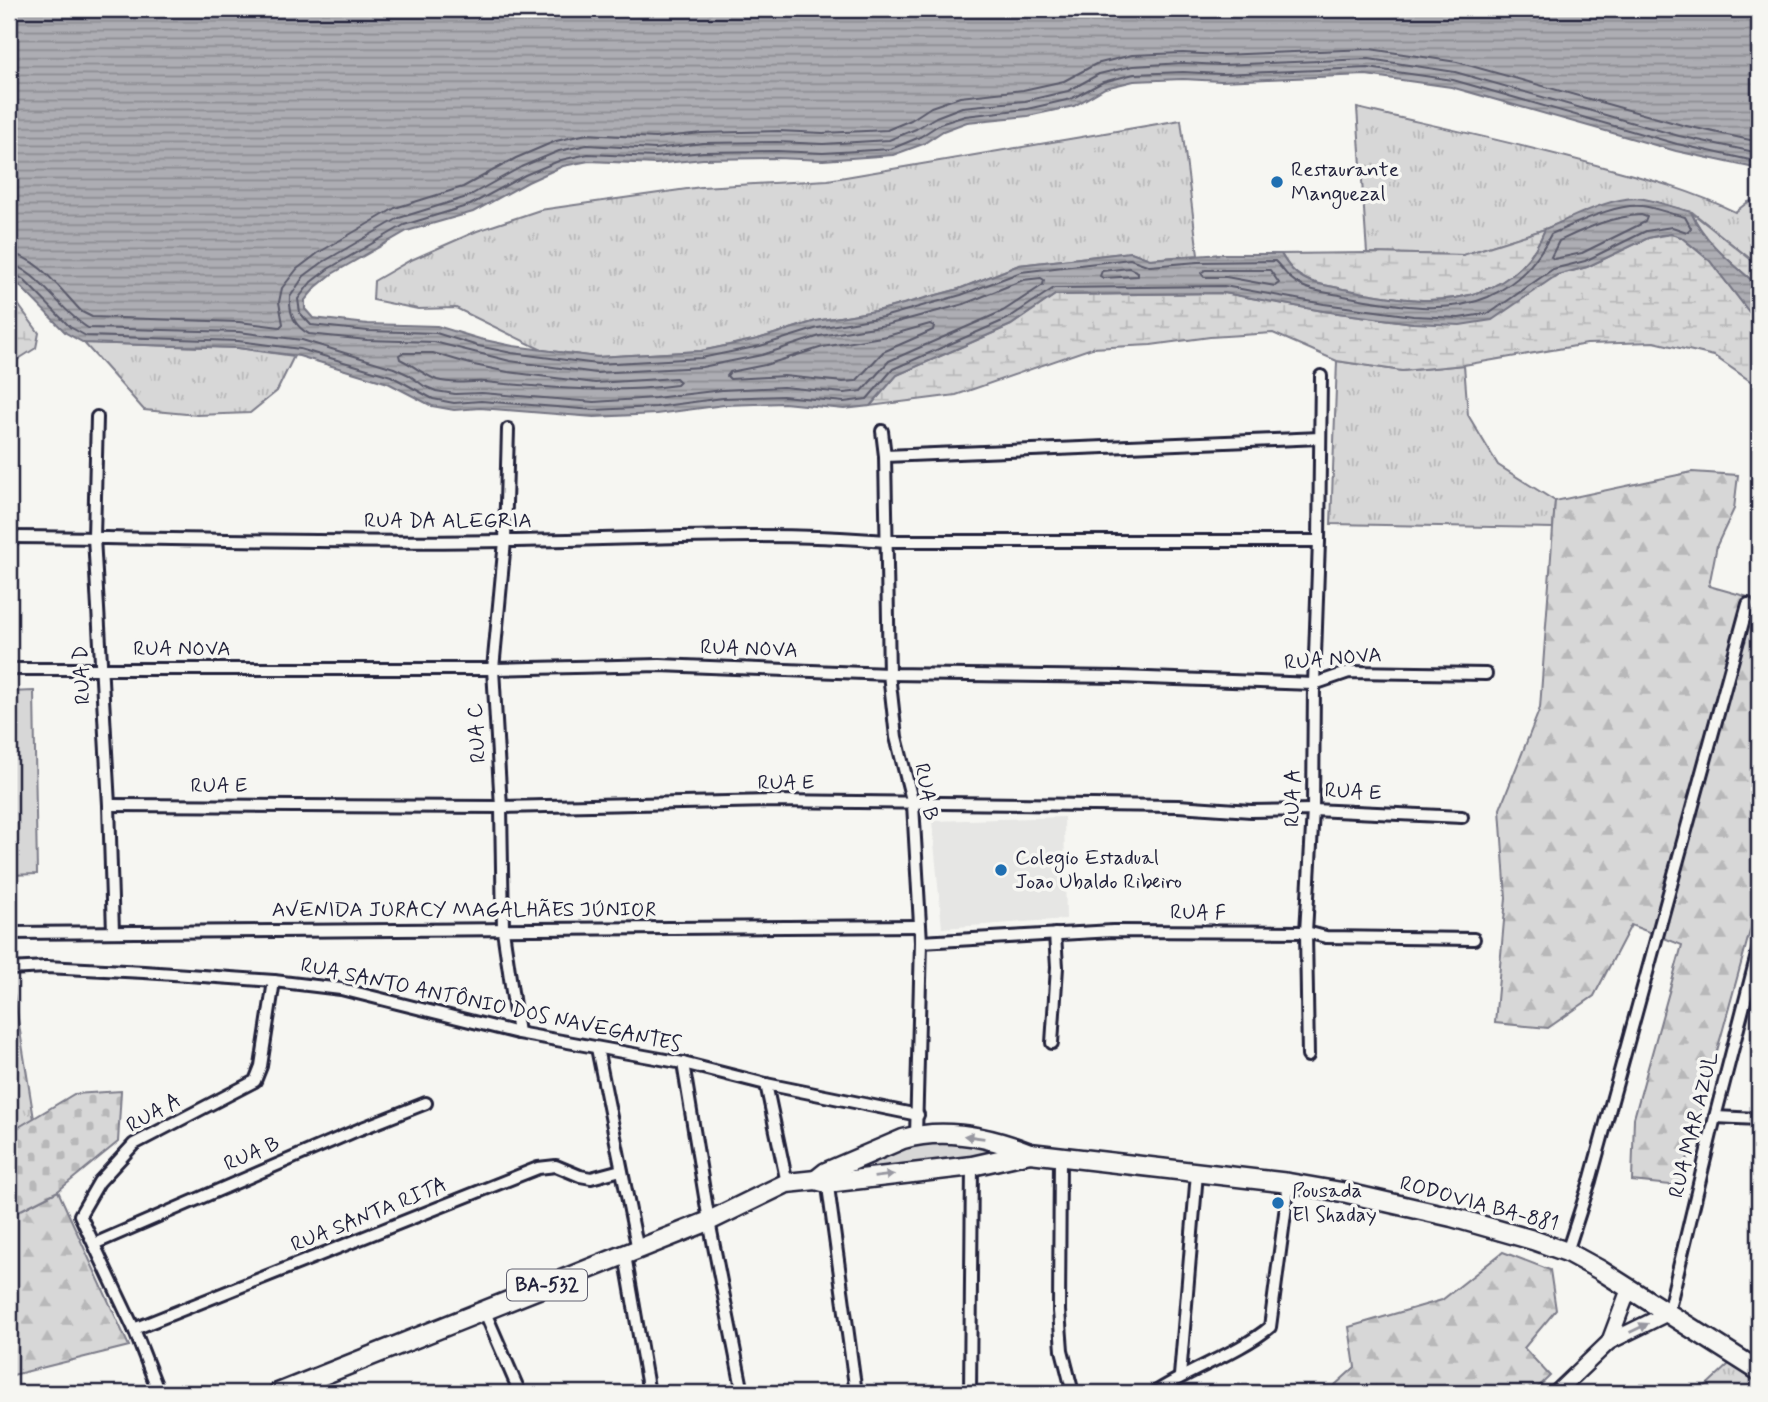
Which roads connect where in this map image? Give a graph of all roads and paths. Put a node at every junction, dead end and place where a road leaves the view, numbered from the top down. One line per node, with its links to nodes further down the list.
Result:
1 (1321, 376): 5 (street, RUA A)
2 (97, 417): 8 (street, RUA D)
3 (508, 429): 9 (street, RUA C)
4 (882, 431): 6 (street, RUA B)
5 (1320, 438): 6 (street); 11 (street, RUA A)
6 (885, 456): 10 (street, RUA B)
7 (9, 537): 8 (street, RUA DA ALEGRIA)
8 (94, 537): 9 (street, RUA DA ALEGRIA); 13 (street, RUA D)
9 (505, 541): 10 (street, RUA DA ALEGRIA); 15 (street, RUA C)
10 (887, 541): 11 (street); 16 (street, RUA B)
11 (1319, 541): 18 (street, RUA A)
12 (1748, 604): 56 (street)
13 (100, 668): 14 (street, RUA NOVA); 15 (street, RUA NOVA); 20 (street, RUA D)
14 (9, 669)
15 (493, 669): 16 (street, RUA NOVA); 21 (street, RUA C)
16 (889, 674): 18 (street, RUA NOVA); 19 (street, RUA B)
17 (1486, 674): 18 (street, RUA NOVA)
18 (1314, 684): 22 (street, RUA A)
19 (912, 804): 21 (street, RUA E); 22 (street, RUA E); 24 (street, RUA B)
20 (108, 805): 21 (street, RUA E); 26 (street, RUA D)
21 (501, 807): 25 (street, RUA C)
22 (1313, 810): 23 (street, RUA E); 27 (street, RUA A)
23 (1462, 817)
24 (919, 926): 25 (street, AVENIDA JURACY MAGALHÃES JÚNIOR); 31 (street, RUA B)
25 (503, 930): 26 (street, AVENIDA JURACY MAGALHÃES JÚNIOR); 35 (street, RUA C)
26 (113, 932): 28 (street, AVENIDA JURACY MAGALHÃES JÚNIOR)
27 (1306, 932): 29 (street, RUA F); 30 (street, RUA F); 38 (street, RUA A)
28 (9, 933)
29 (1055, 934): 31 (street, RUA F); 36 (street)
30 (1474, 939)
31 (921, 942): 42 (street, RUA B)
32 (1759, 947): 43 (street, RUA MAR AZUL)
33 (9, 969): 34 (street, RUA SANTO ANTÔNIO DOS NAVEGANTES)
34 (274, 981): 35 (street, RUA SANTO ANTÔNIO DOS NAVEGANTES); 55 (street, RUA A)
35 (518, 1034): 37 (street, RUA SANTO ANTÔNIO DOS NAVEGANTES)
36 (1052, 1044)
37 (597, 1048): 39 (street, RUA SANTO ANTÔNIO DOS NAVEGANTES); 49 (street)
38 (1308, 1056)
39 (683, 1063): 40 (street, RUA SANTO ANTÔNIO DOS NAVEGANTES); 54 (street)
40 (766, 1084): 42 (street, RUA SANTO ANTÔNIO DOS NAVEGANTES); 52 (street)
41 (426, 1103): 55 (street, RUA B)
42 (918, 1115): 45 (street, RUA B)
43 (1714, 1116): 44 (street); 60 (street, RUA MAR AZUL)
44 (1759, 1119)
45 (916, 1136): 46 (main road, BA-532, one-way to 45); 51 (main road, BA-532)
46 (1030, 1153): 47 (main road, RODOVIA BA-881 / BA-532); 48 (main road, BA-532)
47 (1059, 1156): 50 (main road, RODOVIA BA-881 / BA-532); 72 (street)
48 (972, 1166): 51 (main road, BA-532, one-way to 48); 71 (street)
49 (621, 1170): 57 (street); 61 (street, RUA SANTA RITA)
50 (1196, 1173): 53 (main road, RODOVIA BA-881 / BA-532); 64 (street)
51 (823, 1179): 52 (main road, BA-532); 70 (street)
52 (787, 1183): 54 (main road, BA-532)
53 (1289, 1183): 56 (main road, RODOVIA BA-881 / BA-532); 64 (street)
54 (709, 1221): 57 (main road, BA-532); 69 (street)
55 (94, 1244): 61 (street, RUA A)
56 (1567, 1252): 58 (main road, RODOVIA BA-881 / BA-532)
57 (631, 1253): 59 (main road, BA-532); 68 (street)
58 (1629, 1289): 60 (main road, RODOVIA BA-881 / BA-532); 62 (street)
59 (484, 1310): 66 (main road, BA-532); 67 (street)
60 (1668, 1313): 62 (street, one-way to 60); 63 (main road, RODOVIA BA-881 / BA-532)
61 (134, 1329): 65 (street, RUA A)
62 (1609, 1342): 74 (street)
63 (1759, 1371)
64 (1180, 1376): 73 (street)
65 (159, 1393)
66 (278, 1393)
67 (520, 1393)
68 (649, 1393)
69 (743, 1393)
70 (856, 1393)
71 (970, 1393)
72 (1073, 1393)
73 (1154, 1393)
74 (1556, 1393)

